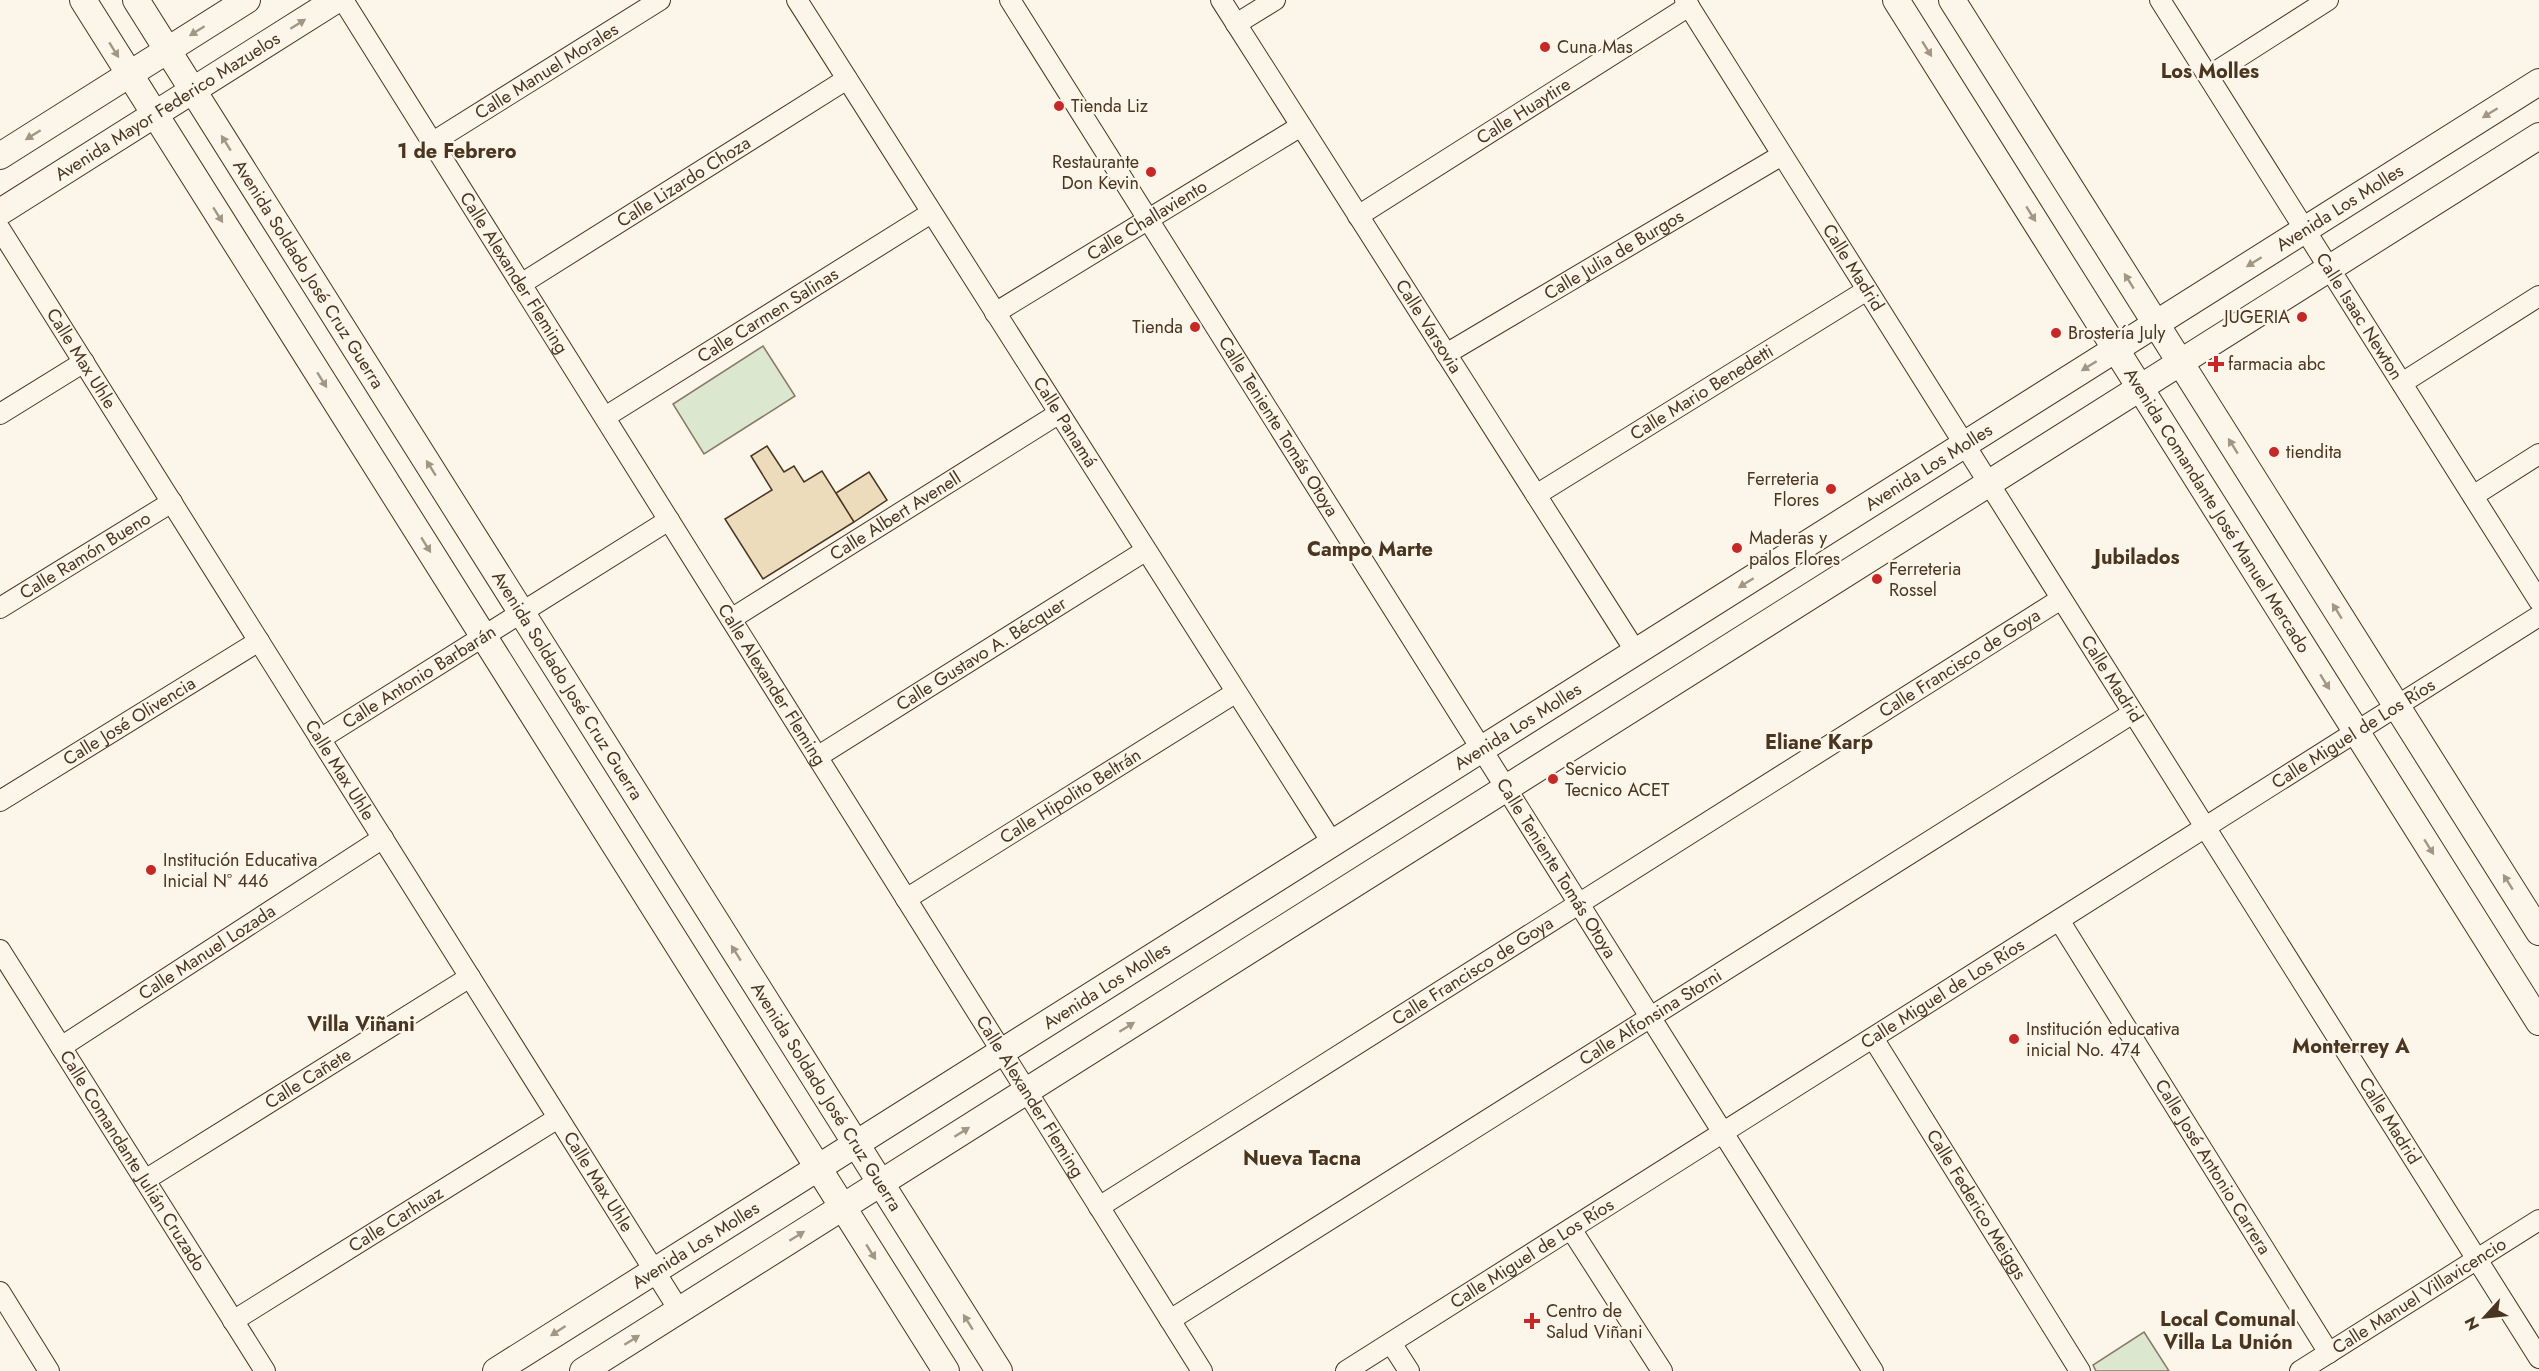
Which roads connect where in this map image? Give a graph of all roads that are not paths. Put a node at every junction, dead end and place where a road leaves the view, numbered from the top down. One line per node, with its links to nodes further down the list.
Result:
1 (83, 0): 18 (street, one-way to 18)
2 (136, 0): 17 (street, Avenida Soldado José Cruz Guerra)
3 (247, 0): 17 (street, one-way to 17)
4 (336, 0): 22 (street, Avenida Mayor Federico Mazuelos, one-way to 4)
5 (343, 0): 26 (street, Calle Alexander Fleming)
6 (660, 0): 26 (street, Calle Manuel Morales)
7 (797, 0): 20 (street, Calle Panamá)
8 (1010, 0): 32 (street, Calle Teniente Tomás Otoya)
9 (1221, 0): 16 (street, Calle Varsovia)
10 (1275, 0): 16 (street)
11 (1896, 0): 41 (street, Avenida Comandante José Manuel Mercado, one-way to 41)
12 (1952, 0): 40 (street, one-way to 12)
13 (2160, 0): 19 (street, Calle Isaac Newton)
14 (2328, 0): 19 (street)
15 (1687, 3): 27 (street, Calle Madrid); 31 (street, Calle Huaytire)
16 (1236, 24): 24 (street, Calle Varsovia)
17 (167, 50): 18 (street); 22 (street, Avenida Soldado José Cruz Guerra)
18 (130, 74): 23 (street); 28 (street, one-way to 28)
19 (2208, 76): 34 (street, Calle Isaac Newton)
20 (847, 79): 30 (street, Calle Panamá); 36 (street, Calle Lizardo Choza)
21 (2539, 82): 34 (street, Avenida Los Molles, one-way to 34)
22 (193, 90): 23 (street, Avenida Mayor Federico Mazuelos); 61 (street, Avenida Soldado José Cruz Guerra, one-way to 22)
23 (155, 114): 29 (street, Avenida Mayor Federico Mazuelos); 64 (street, one-way to 64)
24 (1301, 126): 31 (street, Calle Varsovia); 32 (street, Calle Challaviento)
25 (2539, 136): 35 (street)
26 (433, 142): 36 (street, Calle Alexander Fleming)
27 (1782, 155): 37 (street, Calle Madrid); 42 (street, Calle Julia de Burgos)
28 (0, 156)
29 (0, 212)
30 (931, 213): 39 (street, Calle Panamá); 49 (street, Calle Carmen Salinas)
31 (1358, 216): 42 (street, Calle Varsovia)
32 (1148, 218): 39 (street, Calle Challaviento); 72 (street, Calle Teniente Tomás Otoya)
33 (0, 229): 43 (street, Calle Max Uhle)
34 (2305, 230): 35 (street, Calle Isaac Newton); 40 (street, Avenida Los Molles, one-way to 40)
35 (2330, 268): 44 (street); 45 (street, Calle Isaac Newton)
36 (521, 284): 49 (street, Calle Alexander Fleming)
37 (1867, 290): 50 (street, Calle Madrid); 53 (street, Calle Mario Benedetti)
38 (2539, 296): 45 (street)
39 (995, 313): 48 (street, Calle Panamá)
40 (2156, 324): 41 (street, Avenida Los Molles); 44 (street)
41 (2116, 350): 46 (street, Avenida Comandante José Manuel Mercado); 50 (street, Avenida Los Molles, one-way to 50)
42 (1446, 354): 53 (street, Calle Varsovia)
43 (84, 362): 47 (street); 55 (street, Calle Max Uhle)
44 (2180, 363): 46 (street); 68 (street, one-way to 44)
45 (2402, 383): 54 (street, Calle Isaac Newton)
46 (2140, 388): 52 (street); 70 (street, Avenida Comandante José Manuel Mercado, one-way to 70)
47 (0, 414)
48 (1058, 414): 57 (street, Calle Panamá); 63 (street, Calle Albert Avenell)
49 (605, 417): 56 (street, Calle Alexander Fleming)
50 (1965, 445): 52 (street, Calle Madrid); 66 (street, Avenida Los Molles, one-way to 66)
51 (2539, 454): 54 (street)
52 (1989, 483): 58 (street, Calle Madrid); 74 (street)
53 (1536, 495): 66 (street, Calle Varsovia)
54 (2473, 496): 59 (street, Calle Isaac Newton)
55 (172, 502): 60 (street, Calle Ramón Bueno); 65 (street, Calle Max Uhle)
56 (669, 520): 61 (street, Calle Antonio Barbarán); 63 (street, Calle Alexander Fleming)
57 (1145, 551): 67 (street, Calle Panamá); 73 (street, Calle Gustavo A. Bécquer)
58 (2061, 599): 69 (street, Calle Madrid); 80 (street, Calle Francisco de Goya)
59 (2539, 601)
60 (0, 608)
61 (522, 612): 64 (street, Calle Antonio Barbarán); 93 (street, Avenida Soldado José Cruz Guerra, one-way to 61)
62 (2539, 616): 68 (street, Calle Miguel de Los Ríos)
63 (731, 619): 73 (street, Calle Alexander Fleming)
64 (483, 636): 71 (street, Calle Antonio Barbarán); 94 (street)
65 (259, 641): 71 (street, Calle Max Uhle); 75 (street, Calle José Olivencia)
66 (1636, 652): 72 (street, Avenida Los Molles)
67 (1235, 693): 78 (street, Calle Panamá); 79 (street, Calle Hipolito Beltrán)
68 (2397, 706): 70 (street, Calle Miguel de Los Ríos); 82 (street, one-way to 68)
69 (2133, 713): 76 (street, Calle Madrid); 85 (street, Calle Alfonsina Storni)
70 (2356, 732): 76 (street, Calle Miguel de Los Ríos); 86 (street, Avenida Comandante José Manuel Mercado, one-way to 86)
71 (320, 739): 77 (street, Calle Max Uhle)
72 (1483, 749): 74 (street, Calle Teniente Tomás Otoya); 78 (street, Avenida Los Molles)
73 (817, 757): 79 (street, Calle Alexander Fleming)
74 (1507, 788): 80 (street, Calle Teniente Tomás Otoya); 90 (street, one-way to 74)
75 (0, 801)
76 (2205, 827): 81 (street, Calle Miguel de Los Ríos); 101 (street, Calle Madrid)
77 (382, 838): 84 (street, Calle Max Uhle); 88 (street, Calle Manuel Lozada)
78 (1333, 844): 89 (street, Avenida Los Molles)
79 (906, 899): 89 (street, Calle Alexander Fleming)
80 (1579, 902): 85 (street, Calle Teniente Tomás Otoya); 98 (street, Calle Francisco de Goya)
81 (2059, 920): 87 (street, Calle Miguel de Los Ríos); 108 (street, Calle José Antonio Carrera)
82 (2539, 932)
83 (0, 950): 88 (street, Calle Comandante Julián Cruzado)
84 (470, 977): 91 (street, Calle Max Uhle); 95 (street, Calle Cañete)
85 (1650, 1015): 92 (street, Calle Teniente Tomás Otoya); 105 (street, Calle Alfonsina Storni)
86 (2539, 1022)
87 (1873, 1038): 92 (street, Calle Miguel de Los Ríos); 121 (street, Calle Federico Meiggs)
88 (61, 1047): 95 (street, Calle Comandante Julián Cruzado)
89 (1002, 1052): 90 (street, Calle Alexander Fleming); 93 (street, Avenida Los Molles)
90 (1026, 1091): 96 (street, one-way to 90); 98 (street, Calle Alexander Fleming)
91 (558, 1118): 102 (street, Calle Max Uhle); 106 (street, Calle Carhuaz)
92 (1724, 1132): 100 (street, Calle Miguel de Los Ríos); 120 (street, Calle Teniente Tomás Otoya)
93 (856, 1144): 94 (street, Avenida Los Molles); 96 (street, Avenida Soldado José Cruz Guerra)
94 (818, 1167): 97 (street); 102 (street, Avenida Los Molles)
95 (145, 1180): 106 (street, Calle Comandante Julián Cruzado)
96 (881, 1183): 97 (street); 115 (street, Avenida Soldado José Cruz Guerra, one-way to 96)
97 (843, 1207): 104 (street, one-way to 97); 114 (street, one-way to 114)
98 (1099, 1207): 105 (street, Calle Alexander Fleming)
99 (2539, 1220): 101 (street, Calle Manuel Villavicencio)
100 (1571, 1229): 107 (street, Calle Miguel de Los Ríos); 119 (street)
101 (2477, 1260): 108 (street, Calle Manuel Villavicencio); 109 (street, Calle Madrid)
102 (654, 1270): 104 (street, Calle Max Uhle); 112 (street, Avenida Los Molles, one-way to 112)
103 (0, 1292): 110 (street)
104 (679, 1310): 113 (street, one-way to 104)
105 (1170, 1320): 116 (street, Calle Alexander Fleming)
106 (233, 1321): 111 (street, Calle Comandante Julián Cruzado)
107 (1391, 1343): 117 (street, Calle Miguel de Los Ríos); 118 (street)
108 (2329, 1353): 122 (street, Calle Manuel Villavicencio)
109 (2539, 1358)
110 (49, 1371)
111 (265, 1371)
112 (496, 1371)
113 (583, 1371)
114 (946, 1371)
115 (999, 1371)
116 (1202, 1371)
117 (1346, 1371)
118 (1409, 1371)
119 (1662, 1371)
120 (1873, 1371)
121 (2080, 1371)
122 (2300, 1371)

